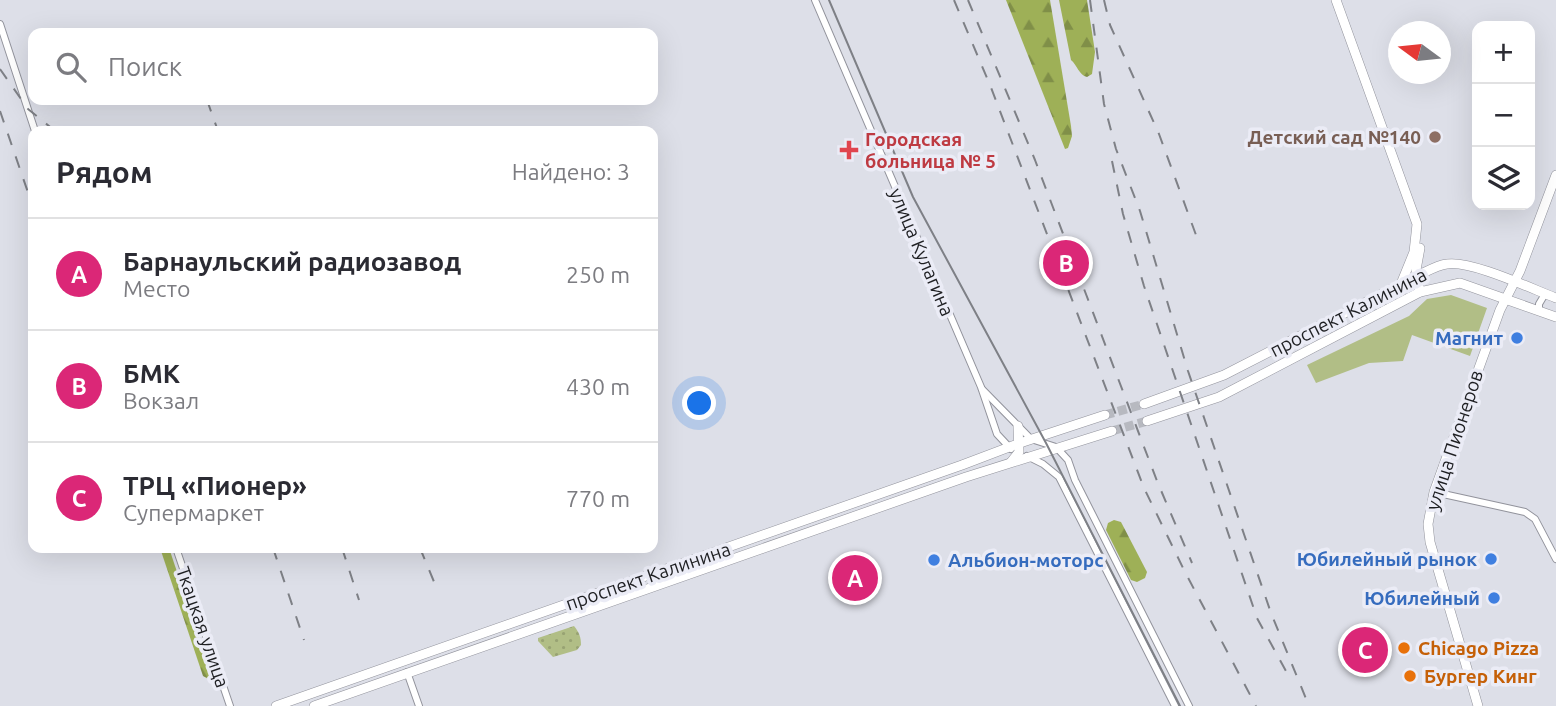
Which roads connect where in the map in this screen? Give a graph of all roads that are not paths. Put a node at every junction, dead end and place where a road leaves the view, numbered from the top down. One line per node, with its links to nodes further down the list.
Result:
1 (815, 0): 17 (street, улица Кулагина)
2 (1336, 0): 6 (main road)
3 (0, 24): 4 (street)
4 (33, 126)
5 (1556, 175): 8 (main road, улица Пионеров)
6 (1418, 232): 7 (main road); 9 (main road)
7 (1417, 276): 8 (main road, проспект Калинина); 9 (main road, проспект Калинина); 10 (main road)
8 (1515, 283): 11 (main road, проспект Калинина); 14 (main road, улица Пионеров)
9 (1401, 284): 13 (main road); 18 (main road, проспект Калинина)
10 (1420, 292): 13 (main road, проспект Калинина); 14 (main road, проспект Калинина)
11 (1545, 293): 12 (main road, проспект Калинина); 15 (street)
12 (1556, 298)
13 (1406, 299): 20 (main road, проспект Калинина)
14 (1506, 299): 15 (main road, проспект Калинина); 29 (main road, улица Пионеров)
15 (1539, 311): 16 (main road, проспект Калинина)
16 (1556, 317)
17 (981, 387): 21 (street, улица Кулагина); 24 (street, улица Кулагина)
18 (1144, 404)
19 (1105, 415): 23 (main road, проспект Калинина)
20 (1147, 421)
21 (1018, 426): 23 (street, улица Кулагина); 25 (main road)
22 (1112, 431): 26 (main road)
23 (1031, 439): 25 (main road, проспект Калинина); 26 (street, улица Кулагина)
24 (1009, 448): 25 (main road, проспект Калинина); 32 (main road, проспект Калинина)
25 (1019, 448): 27 (street); 28 (main road, проспект Калинина)
26 (1053, 448): 27 (main road, проспект Калинина); 34 (street)
27 (1029, 457): 28 (main road, проспект Калинина); 39 (street)
28 (1010, 463): 33 (main road, проспект Калинина)
29 (1434, 492): 31 (street); 40 (main road, улица Пионеров)
30 (178, 553): 35 (street, Ткацкая улица)
31 (1556, 559)
32 (404, 662): 33 (main road); 36 (main road, проспект Калинина)
33 (407, 672): 37 (main road, проспект Калинина); 38 (street)
34 (1188, 704): 39 (street)
35 (230, 706)
36 (276, 706)
37 (314, 706)
38 (419, 706)
39 (1177, 706)
40 (1478, 706)

